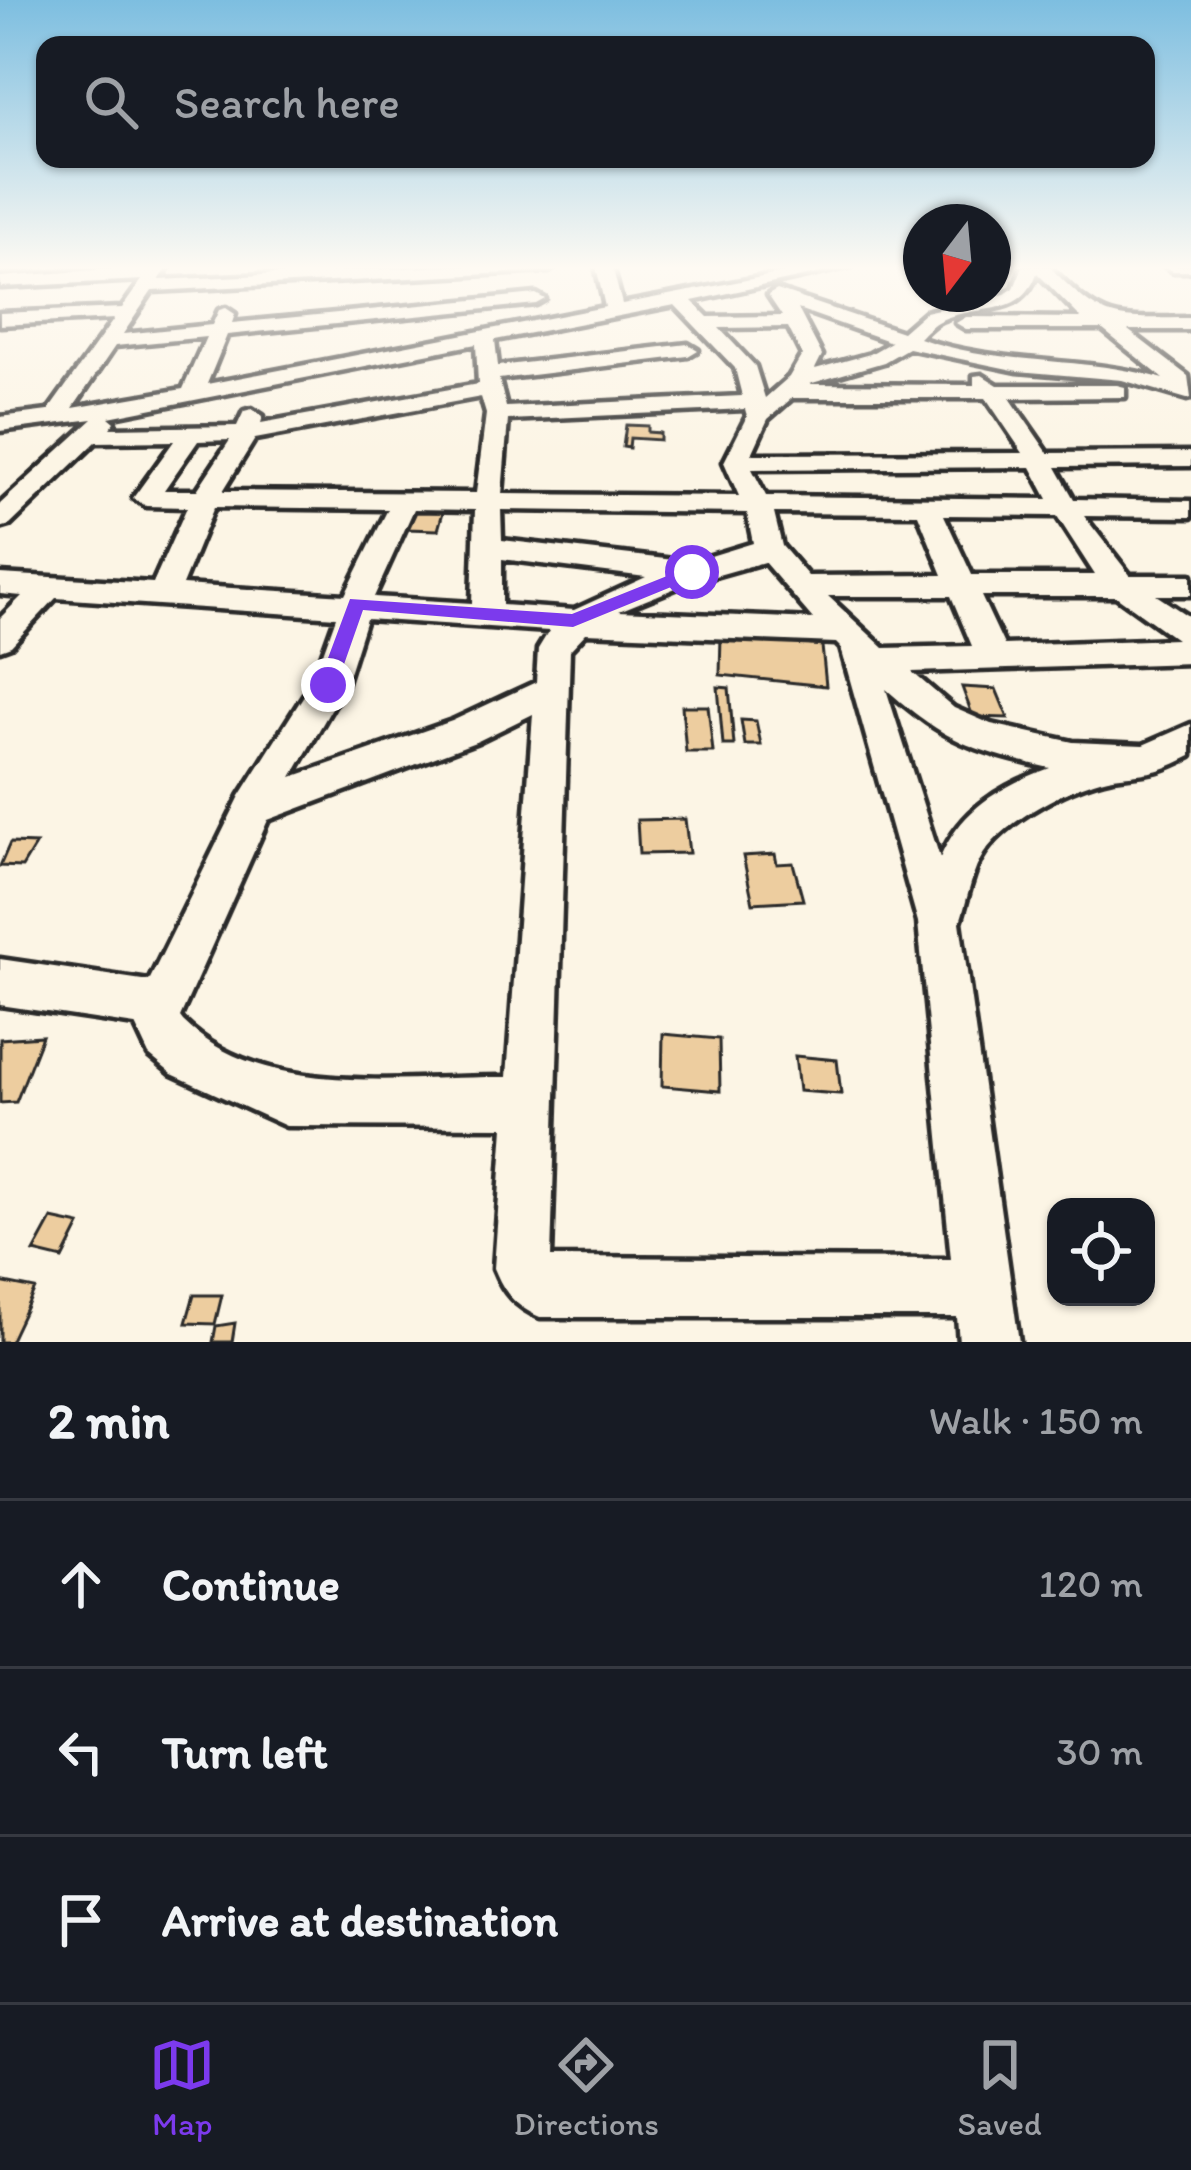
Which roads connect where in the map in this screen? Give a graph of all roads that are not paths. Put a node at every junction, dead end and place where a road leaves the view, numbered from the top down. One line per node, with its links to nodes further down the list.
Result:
1 (116, 329): 15 (street)
2 (235, 329): 12 (street)
3 (445, 329): 16 (street)
4 (527, 329): 13 (street)
5 (706, 329): 17 (street)
6 (709, 329): 30 (street)
7 (800, 329): 23 (street)
8 (868, 329): 14 (street)
9 (915, 329): 14 (street)
10 (971, 329): 21 (street)
11 (1113, 329): 20 (street)
12 (218, 330): 15 (street); 28 (street)
13 (485, 337): 16 (street); 26 (street)
14 (901, 340): 18 (street); 23 (street)
15 (108, 341): 31 (street)
16 (454, 343): 22 (street)
17 (688, 350): 24 (street); 26 (street)
18 (936, 351): 21 (street); 27 (street)
19 (1191, 359): 20 (street)
20 (1153, 360): 25 (street)
21 (993, 361): 25 (street)
22 (262, 380): 28 (street); 33 (street)
23 (792, 386): 27 (street); 30 (street)
24 (647, 391): 26 (street); 30 (street)
25 (1190, 391): 27 (street)
26 (491, 392): 33 (street); 41 (street)
27 (993, 392): 36 (street)
28 (192, 393): 29 (street)
29 (118, 409): 31 (street); 34 (street)
30 (757, 409): 39 (street)
31 (54, 419): 32 (street)
32 (2, 425)
33 (247, 433): 35 (street); 42 (street)
34 (90, 435): 35 (street); 47 (street)
35 (190, 435): 42 (street)
36 (1039, 457): 37 (street); 38 (street); 46 (street)
37 (1191, 459)
38 (881, 460): 39 (street); 45 (street)
39 (736, 462): 43 (street)
40 (405, 500): 41 (street); 42 (street); 58 (street)
41 (488, 500): 43 (street); 49 (street)
42 (203, 501): 57 (street)
43 (757, 508): 45 (street); 48 (street)
44 (1191, 509): 46 (street)
45 (915, 510): 46 (street); 54 (street)
46 (1066, 510): 55 (street)
47 (3, 514)
48 (768, 547): 50 (street); 53 (street)
49 (488, 548): 50 (street); 59 (street)
50 (692, 572): 60 (street)
51 (0, 584): 56 (street)
52 (1191, 585): 55 (street)
53 (800, 586): 54 (street); 63 (street)
54 (964, 586): 55 (street); 65 (street)
55 (1126, 587): 61 (street)
56 (48, 588): 57 (street); 62 (street)
57 (164, 594): 58 (street)
58 (356, 603): 59 (street); 70 (street)
59 (487, 614): 60 (street)
60 (573, 620): 63 (street); 66 (street)
61 (1191, 634)
62 (0, 638)
63 (859, 645): 65 (street); 68 (street); 71 (street)
64 (1191, 651): 65 (street)
65 (993, 657)
66 (552, 689): 70 (street); 74 (street)
67 (1191, 739): 68 (street)
68 (1131, 761): 69 (street); 71 (street)
69 (1191, 770)
70 (254, 808): 73 (street)
71 (939, 922): 75 (street)
72 (0, 982): 73 (street)
73 (157, 1015): 74 (street)
74 (530, 1102): 75 (street)
75 (986, 1315)

